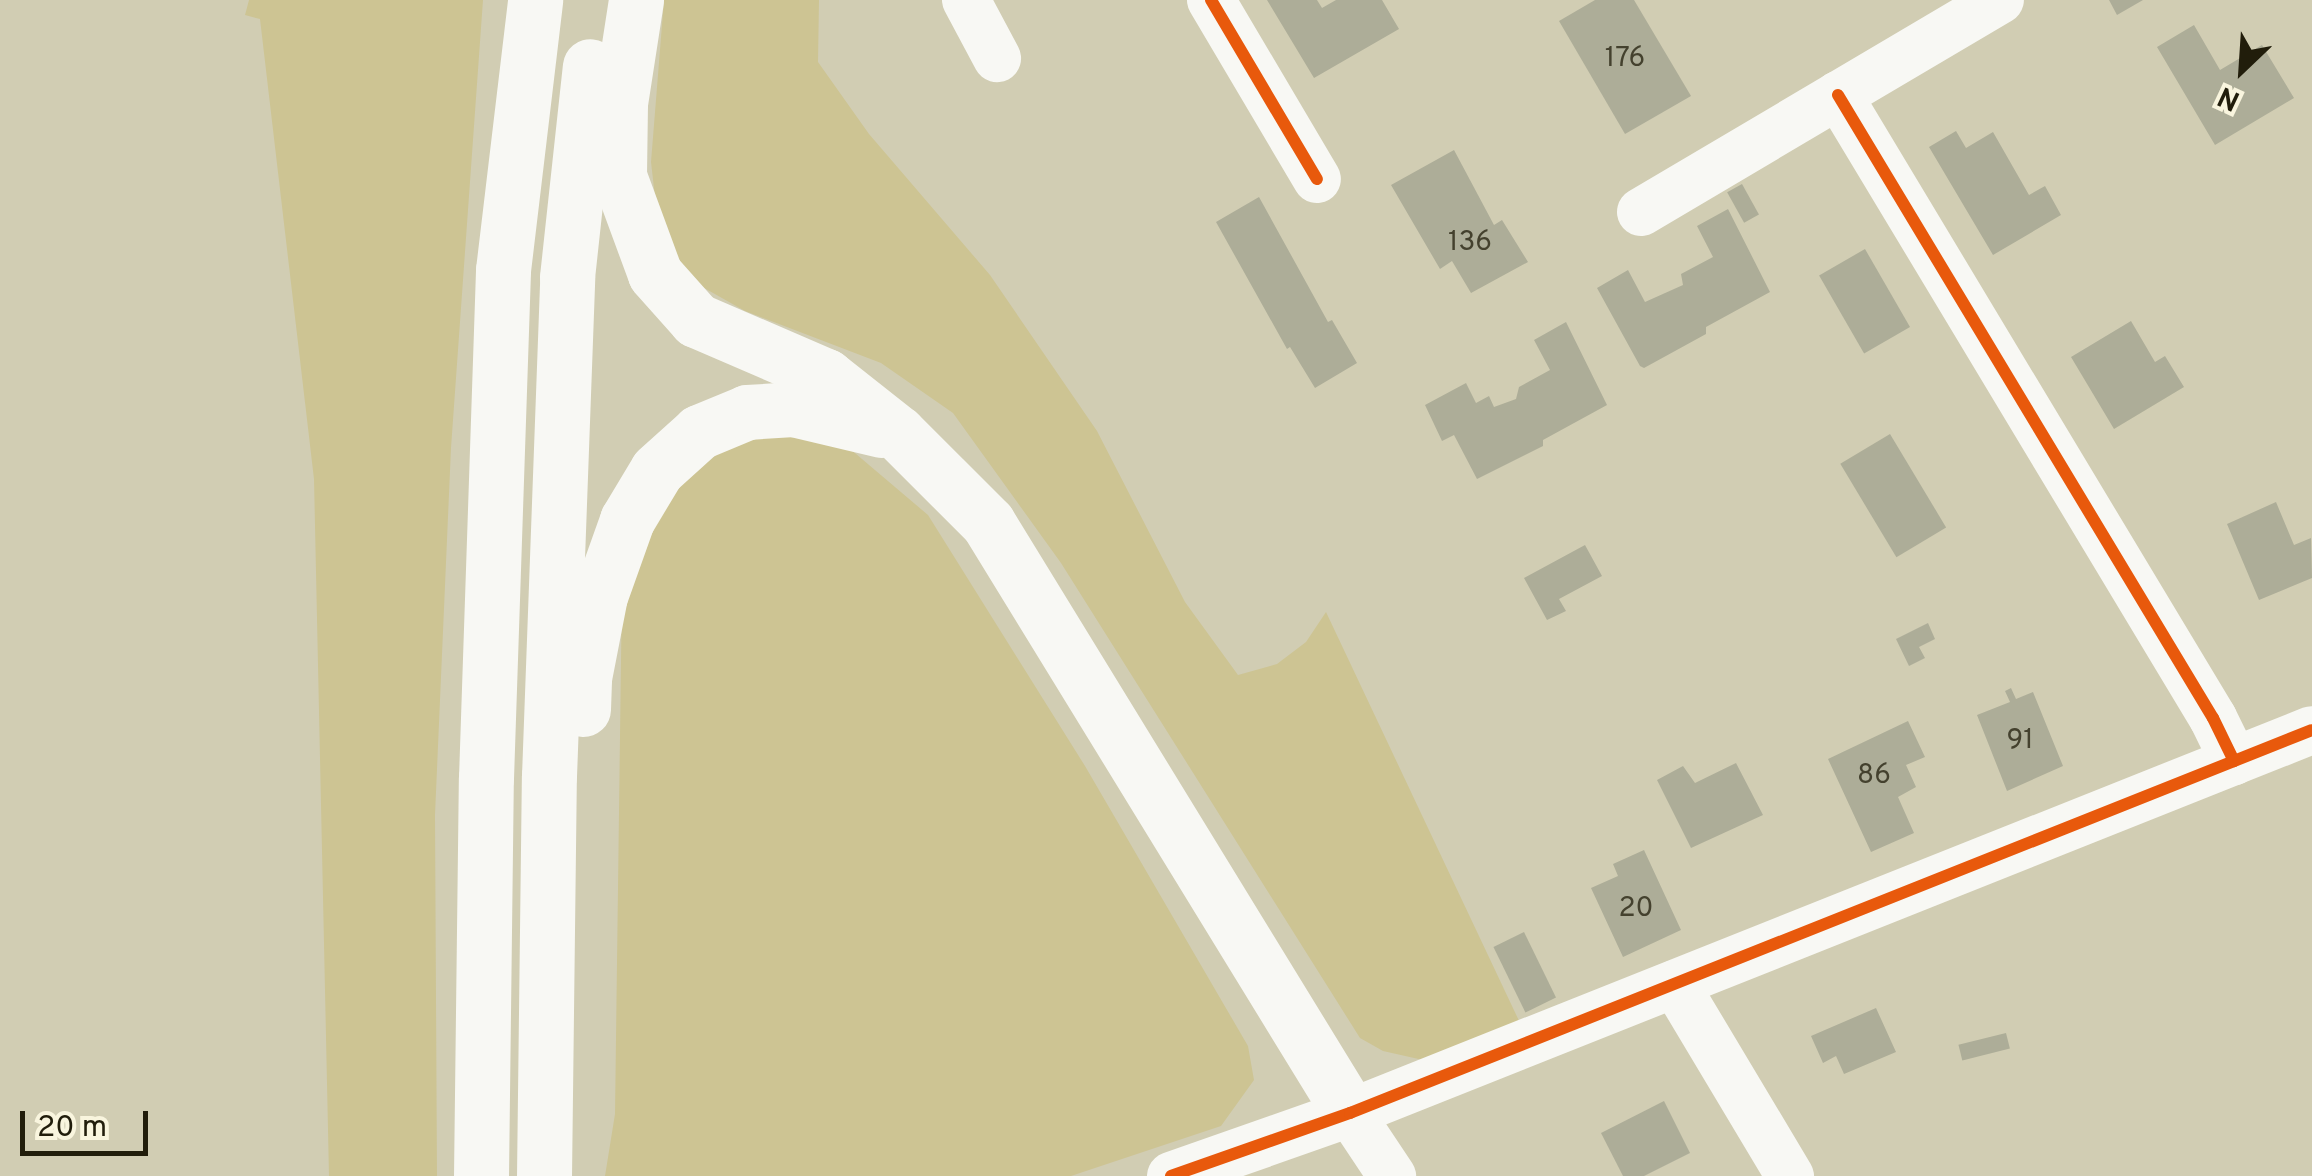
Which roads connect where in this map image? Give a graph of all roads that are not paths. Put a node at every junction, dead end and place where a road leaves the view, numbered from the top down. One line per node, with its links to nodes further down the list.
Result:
1 (535, 0): 17 (highway)
2 (601, 0): 18 (highway)
3 (636, 0): 11 (highway)
4 (1211, 0): 9 (street)
5 (2000, 0): 8 (street)
6 (974, 3): 7 (street)
7 (997, 58)
8 (1838, 95): 10 (street); 13 (street)
9 (1317, 179)
10 (1640, 212)
11 (898, 434): 15 (highway); 19 (highway)
12 (2312, 730): 13 (street)
13 (2234, 761): 14 (street)
14 (1675, 984): 15 (street); 21 (street)
15 (1350, 1112): 16 (street); 20 (street)
16 (1183, 1174)
17 (481, 1176)
18 (544, 1176)
19 (569, 1176)
20 (1392, 1176)
21 (1790, 1176)

